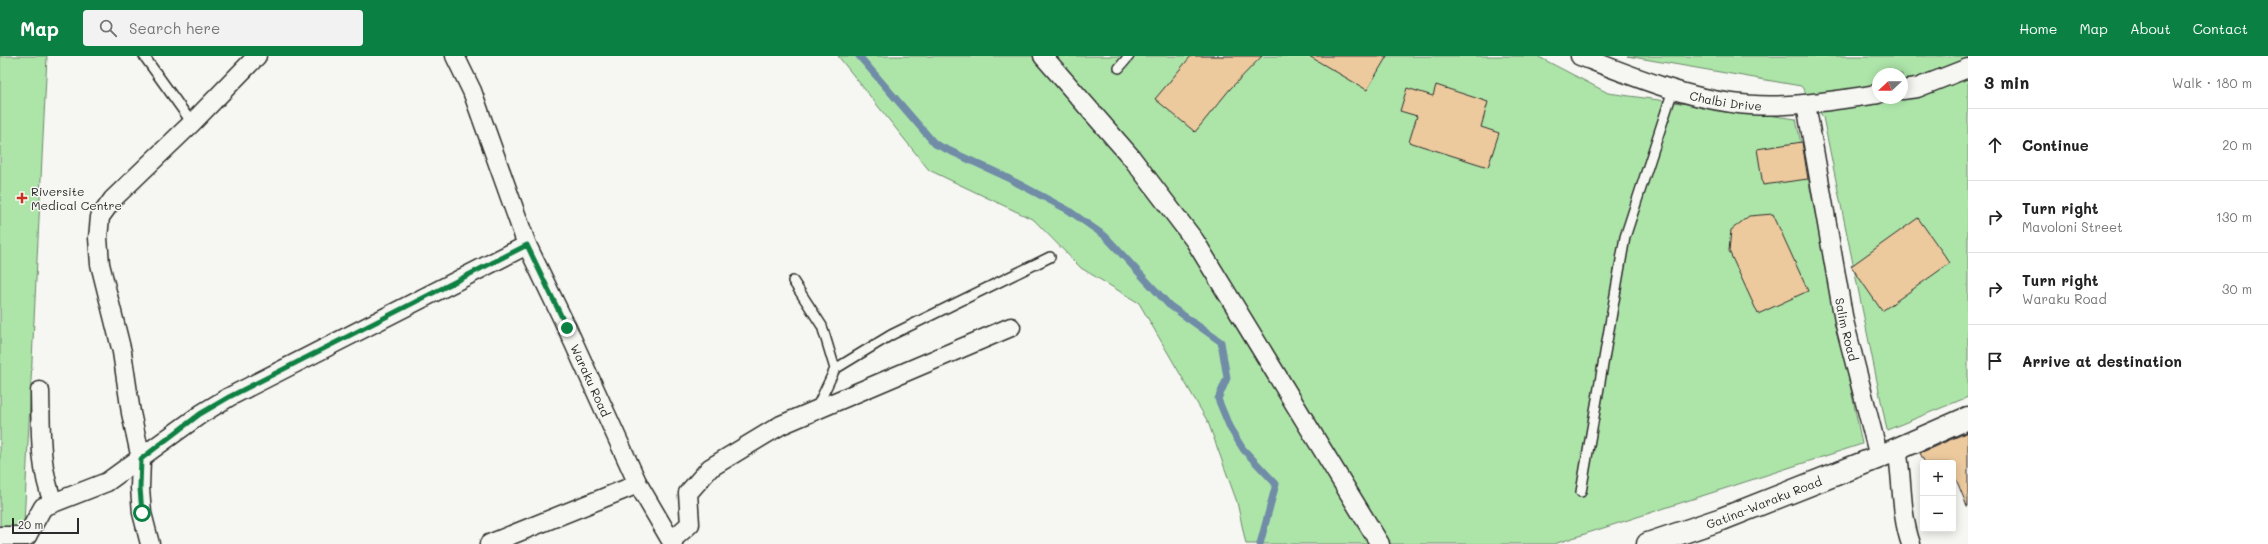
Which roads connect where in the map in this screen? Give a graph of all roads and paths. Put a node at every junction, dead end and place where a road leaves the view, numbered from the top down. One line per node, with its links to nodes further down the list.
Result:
1 (144, 56): 13 (lane)
2 (257, 56): 13 (street)
3 (456, 56): 14 (street, Waraku Road)
4 (1043, 56): 32 (street)
5 (1130, 56): 7 (lane)
6 (1580, 56): 10 (street, Chalbi Drive)
7 (1119, 68)
8 (1968, 68): 9 (street)
9 (1908, 89)
10 (1673, 90): 12 (street, Chalbi Drive); 25 (lane)
11 (1872, 95): 12 (street, Chalbi Drive)
12 (1806, 104): 22 (street, Salim Road)
13 (192, 123): 23 (street)
14 (527, 245): 23 (street); 24 (street, Waraku Road)
15 (1050, 257): 18 (lane)
16 (793, 281): 18 (lane)
17 (1011, 327): 20 (street)
18 (835, 368): 20 (lane)
19 (40, 390): 26 (street)
20 (816, 409): 29 (street)
21 (1968, 418): 22 (street)
22 (1888, 453): 33 (street, Gatina-Waraku Road); 34 (street, Salim Road)
23 (141, 459): 26 (street); 30 (street)
24 (638, 484): 29 (street, Waraku Road); 31 (street)
25 (1581, 492)
26 (53, 502): 28 (street)
27 (0, 536): 28 (street)
28 (28, 540)
29 (672, 542)
30 (150, 544)
31 (489, 544)
32 (1380, 544)
33 (1648, 544)
34 (1911, 544)

